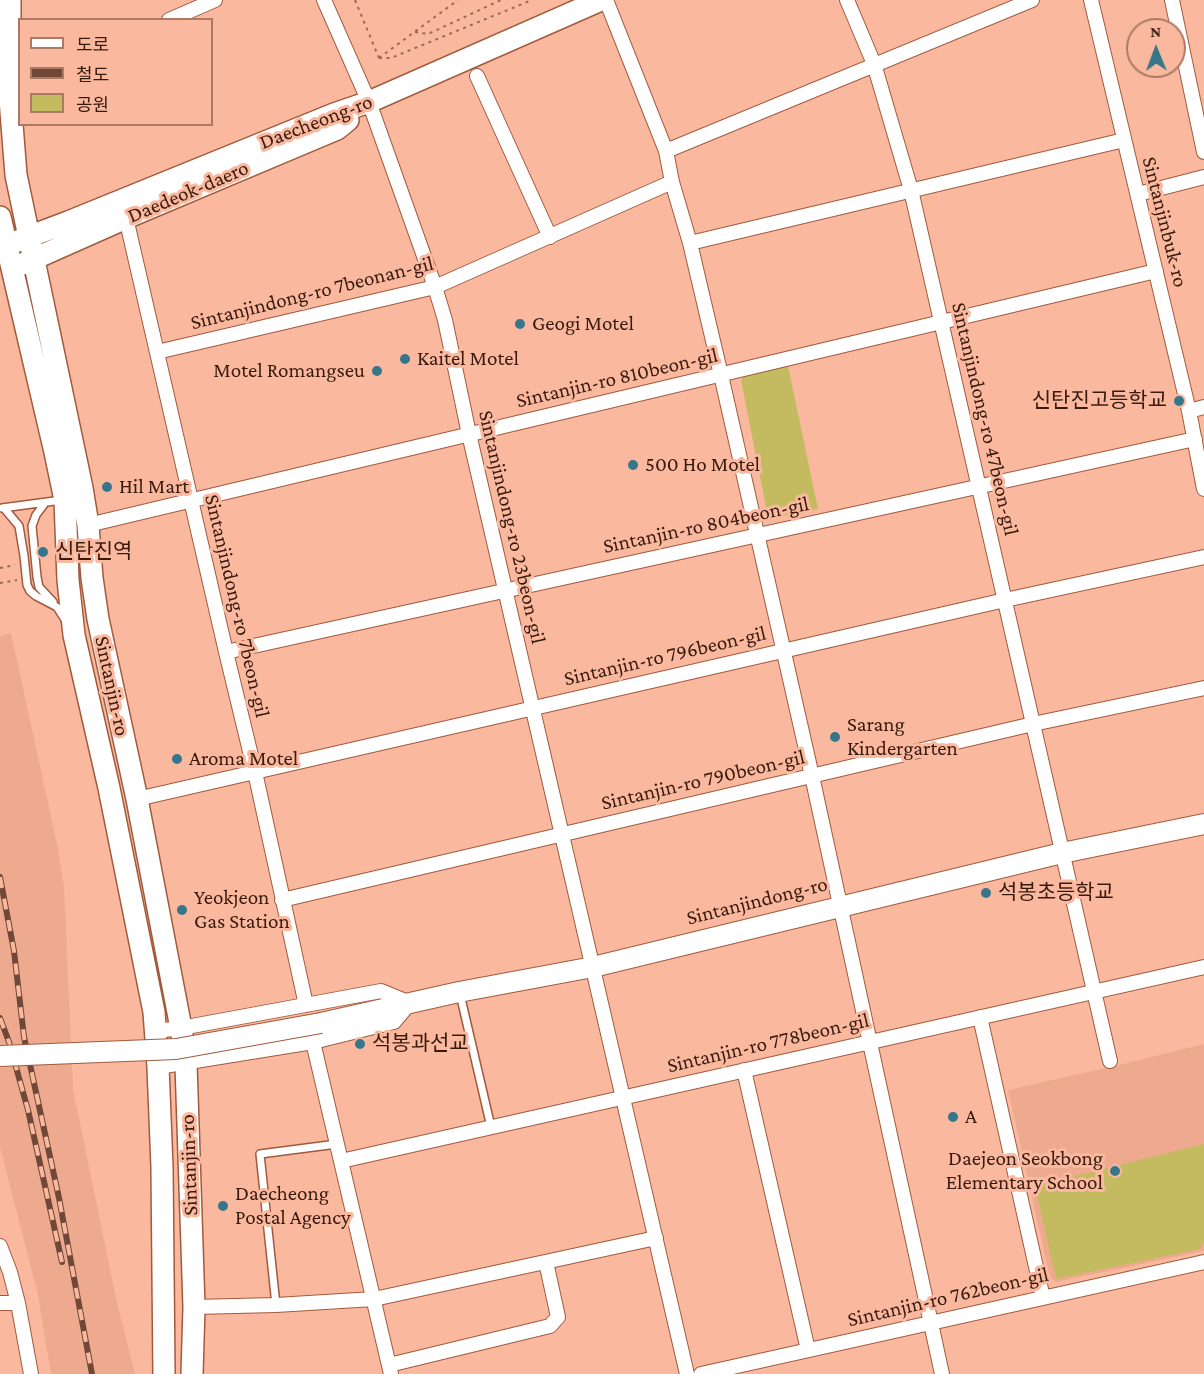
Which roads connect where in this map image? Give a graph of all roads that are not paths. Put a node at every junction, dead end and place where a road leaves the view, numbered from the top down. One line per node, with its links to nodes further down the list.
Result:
1 (10, 0): 13 (main road, Sintanjin-ro)
2 (216, 0): 10 (street)
3 (324, 0): 14 (street, Sintanjindong-ro 23beon-gil)
4 (601, 0): 14 (main road, Daecheong-ro)
5 (606, 0): 16 (street)
6 (847, 0): 11 (street, Sintanjindong-ro 47beon-gil)
7 (1032, 0): 11 (street)
8 (1091, 0): 15 (street, Sintanjinbuk-ro)
9 (1172, 0): 17 (street)
10 (174, 18)
11 (874, 64): 16 (street); 20 (street, Sintanjindong-ro 47beon-gil)
12 (477, 76): 27 (street)
13 (15, 84): 22 (main road, Sintanjin-ro)
14 (369, 102): 24 (main road, Daedeok-daero); 25 (main road, Daecheong-ro); 33 (street, Sintanjindong-ro 23beon-gil)
15 (1124, 140): 20 (street); 21 (street, Sintanjinbuk-ro)
16 (666, 151): 19 (street)
17 (1204, 152)
18 (1204, 177): 21 (street)
19 (672, 182): 27 (street, Sintanjindong-ro 7beonan-gil); 28 (street)
20 (911, 190): 28 (street); 34 (street, Sintanjindong-ro 47beon-gil)
21 (1138, 194): 32 (street, Sintanjinbuk-ro)
22 (20, 196): 25 (main road); 26 (main road, Sintanjin-ro)
23 (0, 217): 29 (main road, Sintanjin-ro)
24 (126, 218): 30 (main road, Daedeok-daero); 35 (street, Sintanjindong-ro 7beon-gil)
25 (68, 222): 26 (main road, Daecheong-ro)
26 (28, 237): 29 (main road); 30 (main road, Sintanjin-ro)
27 (550, 237): 33 (street, Sintanjindong-ro 7beonan-gil)
28 (690, 243): 36 (street)
29 (3, 246): 31 (main road, Sintanjin-ro)
30 (33, 260): 31 (main road, Daedeok-daero); 46 (main road, Sintanjin-ro)
31 (6, 269): 44 (main road, Sintanjin-ro)
32 (1156, 271): 34 (street, Sintanjin-ro 810beon-gil); 38 (street, Sintanjinbuk-ro)
33 (435, 287): 35 (street, Sintanjindong-ro 7beonan-gil); 39 (street, Sintanjindong-ro 23beon-gil)
34 (941, 322): 36 (street, Sintanjin-ro 810beon-gil); 41 (street, Sintanjindong-ro 47beon-gil)
35 (157, 352): 43 (street, Sintanjindong-ro 7beon-gil)
36 (721, 375): 39 (street, Sintanjin-ro 810beon-gil); 47 (street)
37 (1204, 407): 38 (street)
38 (1189, 411): 40 (street, Sintanjinbuk-ro)
39 (469, 434): 43 (street, Sintanjin-ro 810beon-gil); 49 (street, Sintanjindong-ro 23beon-gil)
40 (1195, 439): 41 (street, Sintanjin-ro 804beon-gil); 42 (street, Sintanjinbuk-ro)
41 (979, 487): 47 (street, Sintanjin-ro 804beon-gil); 50 (street, Sintanjindong-ro 47beon-gil)
42 (1204, 489)
43 (191, 500): 46 (street, Sintanjin-ro 810beon-gil); 54 (street, Sintanjindong-ro 7beon-gil)
44 (55, 501): 45 (lane); 51 (lane); 52 (main road, Sintanjin-ro)
45 (2, 508): 51 (lane)
46 (87, 525): 60 (main road, Sintanjin-ro)
47 (756, 536): 49 (street, Sintanjin-ro 804beon-gil); 53 (street)
48 (1204, 557): 50 (street, Sintanjin-ro 796beon-gil)
49 (505, 591): 54 (street, Sintanjin-ro 804beon-gil); 56 (street, Sintanjindong-ro 23beon-gil)
50 (1005, 600): 53 (street, Sintanjin-ro 796beon-gil); 57 (street, Sintanjindong-ro 47beon-gil)
51 (57, 607): 52 (lane)
52 (74, 635): 74 (main road, Sintanjin-ro)
53 (783, 651): 56 (street, Sintanjin-ro 796beon-gil); 59 (street)
54 (226, 652): 58 (street, Sintanjindong-ro 7beon-gil)
55 (1204, 688): 57 (street, Sintanjin-ro 790beon-gil)
56 (532, 708): 58 (street, Sintanjin-ro 796beon-gil); 62 (street, Sintanjindong-ro 23beon-gil)
57 (1033, 724): 59 (street, Sintanjin-ro 790beon-gil); 63 (street, Sintanjindong-ro 47beon-gil)
58 (255, 772): 60 (street, Sintanjin-ro 796beon-gil); 64 (street, Sintanjindong-ro 7beon-gil)
59 (812, 776): 62 (street, Sintanjin-ro 790beon-gil); 65 (street)
60 (137, 799): 73 (main road, Sintanjin-ro)
61 (1204, 824): 63 (main road, Sintanjindong-ro)
62 (563, 834): 64 (street, Sintanjin-ro 790beon-gil); 66 (street, Sintanjindong-ro 23beon-gil)
63 (1062, 853): 65 (main road, Sintanjindong-ro); 69 (street, Sintanjindong-ro 47beon-gil)
64 (282, 900): 71 (street, Sintanjindong-ro 7beon-gil)
65 (840, 906): 66 (main road, Sintanjindong-ro); 76 (street)
66 (593, 967): 68 (main road, Sintanjindong-ro); 82 (street, Sintanjindong-ro 23beon-gil)
67 (1204, 967): 69 (street, Sintanjin-ro 778beon-gil)
68 (459, 992): 70 (main road, Sintanjindong-ro); 83 (lane)
69 (1094, 992): 72 (street, Sintanjin-ro 778beon-gil); 78 (street, Sintanjindong-ro 47beon-gil)
70 (410, 1003): 71 (street); 75 (street); 77 (main road, Sintanjindong-ro, bridge)
71 (306, 1005): 73 (street)
72 (980, 1017): 76 (street, Sintanjin-ro 778beon-gil); 92 (street)
73 (181, 1028): 74 (street); 79 (main road, Sintanjin-ro)
74 (155, 1031): 80 (main road, Sintanjin-ro)
75 (313, 1042): 79 (street); 84 (street)
76 (870, 1042): 81 (street, Sintanjin-ro 778beon-gil); 98 (street)
77 (0, 1056)
78 (1110, 1061)
79 (186, 1064): 80 (street); 87 (main road, Sintanjin-ro)
80 (158, 1067): 86 (main road, Sintanjin-ro)
81 (744, 1070): 82 (street, Sintanjin-ro 778beon-gil); 99 (street)
82 (623, 1097): 83 (street, Sintanjin-ro 778beon-gil); 88 (street, Sintanjindong-ro 23beon-gil)
83 (491, 1127): 85 (street, Sintanjin-ro 778beon-gil)
84 (337, 1144): 85 (street); 96 (lane)
85 (341, 1161): 93 (street)
86 (162, 1187): 87 (main road); 102 (main road, Sintanjin-ro)
87 (191, 1230): 97 (main road, Sintanjin-ro)
88 (656, 1238): 90 (street); 104 (street, Sintanjindong-ro 23beon-gil)
89 (0, 1246): 95 (street)
90 (546, 1262): 93 (street); 100 (street)
91 (1204, 1262): 92 (street, Sintanjin-ro 762beon-gil)
92 (1043, 1298): 98 (street, Sintanjin-ro 762beon-gil)
93 (374, 1299): 96 (street); 100 (street)
94 (0, 1303): 95 (street)
95 (18, 1303): 101 (street)
96 (276, 1305): 97 (street)
97 (194, 1307): 103 (main road, Sintanjin-ro)
98 (931, 1323): 99 (street, Sintanjin-ro 762beon-gil); 106 (street)
99 (808, 1350): 105 (street, Sintanjin-ro 762beon-gil)
100 (390, 1370)
101 (31, 1374)
102 (164, 1374)
103 (192, 1374)
104 (687, 1374)
105 (701, 1374)
106 (942, 1374)

